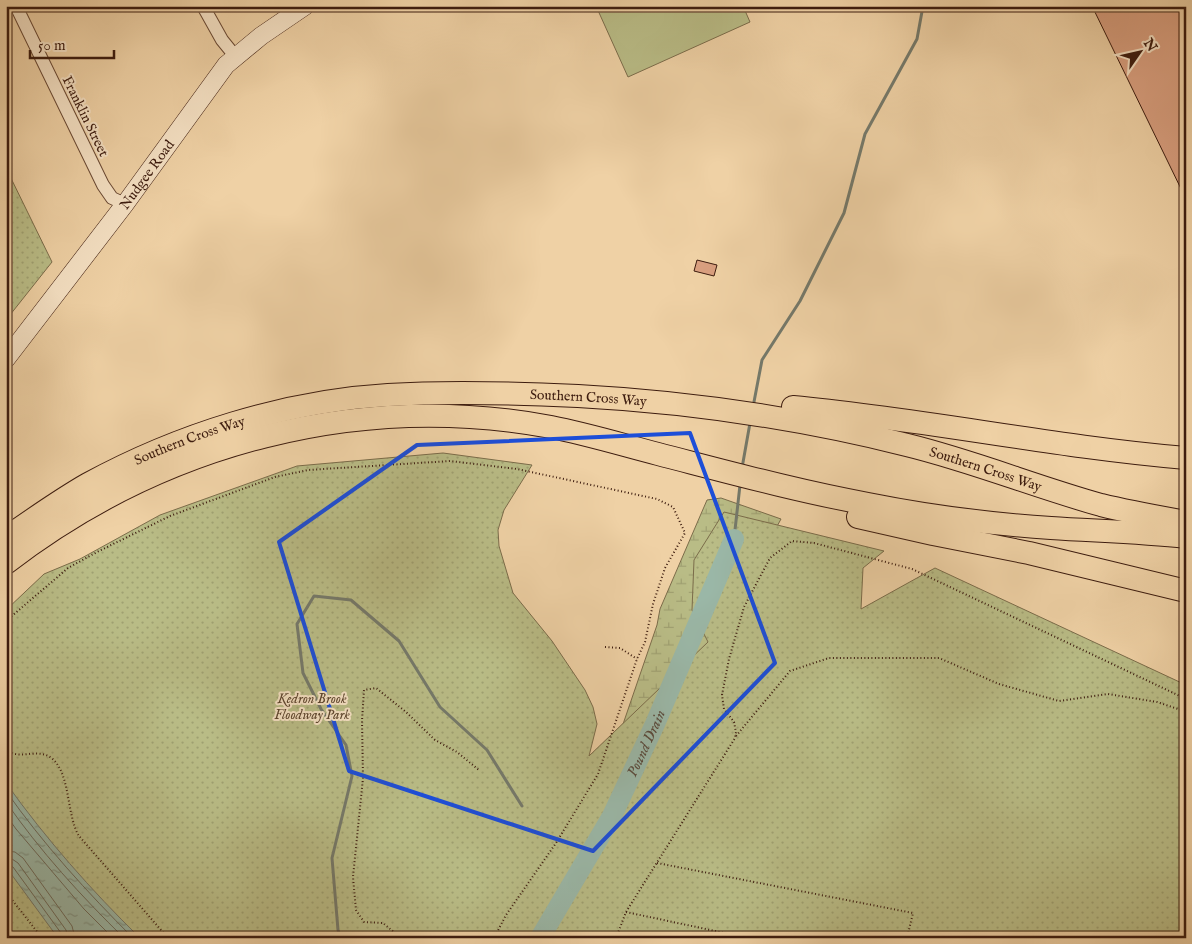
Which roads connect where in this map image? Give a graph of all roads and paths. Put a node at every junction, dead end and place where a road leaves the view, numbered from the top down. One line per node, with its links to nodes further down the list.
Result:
1 (16, 6): 5 (street, Franklin Street)
2 (203, 6): 4 (street)
3 (305, 6): 4 (main road, Nudgee Road)
4 (235, 56): 5 (main road, Nudgee Road)
5 (125, 204): 6 (main road, Nudgee Road)
6 (6, 360)
7 (768, 410): 8 (highway); 10 (highway, Southern Cross Way); 11 (highway, Southern Cross Way)
8 (1186, 458)
9 (767, 485): 10 (highway, Southern Cross Way); 12 (highway, Southern Cross Way); 13 (highway)
10 (1184, 529)
11 (6, 538)
12 (6, 562)
13 (1186, 592)
14 (6, 621): 16 (path)
15 (604, 647): 16 (path)
16 (637, 658): 28 (path)
17 (1186, 699): 19 (path)
18 (1186, 710): 19 (path)
19 (735, 738): 22 (path)
20 (6, 749): 26 (path)
21 (480, 771): 27 (path)
22 (657, 863): 24 (path); 31 (path)
23 (6, 892): 25 (path)
24 (626, 912): 29 (path); 30 (path)
25 (42, 938)
26 (168, 938)
27 (401, 938)
28 (494, 938)
29 (616, 938)
30 (748, 938)
31 (908, 938)

